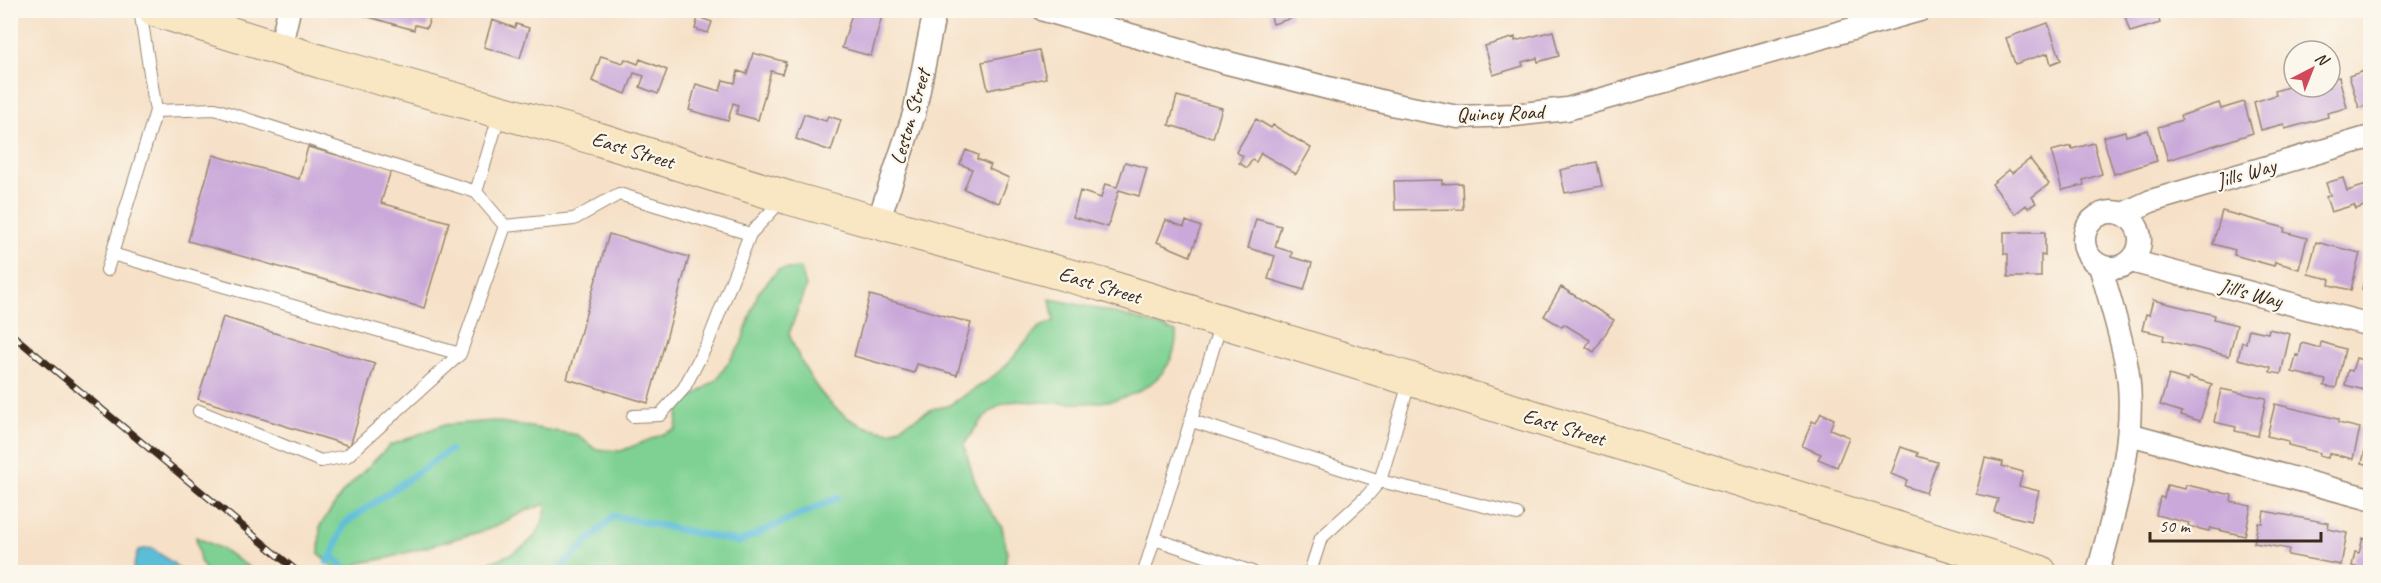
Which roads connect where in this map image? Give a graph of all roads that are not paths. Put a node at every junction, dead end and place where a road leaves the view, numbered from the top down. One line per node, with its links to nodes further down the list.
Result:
1 (140, 10): 8 (lane)
2 (155, 10): 7 (main road, East Street)
3 (289, 10): 7 (street)
4 (935, 10): 14 (street, Leston Street)
5 (1044, 10): 6 (street, Quincy Road)
6 (1920, 10)
7 (280, 49): 9 (main road, East Street)
8 (156, 111): 11 (lane); 17 (lane)
9 (500, 112): 11 (lane); 12 (main road, East Street)
10 (2370, 137): 13 (street, Jills Way)
11 (476, 192): 15 (lane)
12 (785, 197): 14 (main road, East Street); 16 (lane)
13 (2123, 214): 18 (street); 19 (street, Jills Way)
14 (878, 222): 21 (main road, East Street)
15 (505, 226): 16 (lane); 23 (lane)
16 (750, 234): 26 (lane)
17 (112, 254): 20 (lane); 23 (lane)
18 (2131, 261): 19 (street); 22 (street, Jill's Way)
19 (2100, 266): 28 (street, Jills Way)
20 (107, 270)
21 (1221, 322): 24 (main road, East Street); 27 (lane)
22 (2370, 325)
23 (460, 354): 25 (lane)
24 (1410, 380): 29 (lane); 33 (main road, East Street)
25 (199, 411)
26 (633, 416)
27 (1192, 421): 29 (lane); 32 (lane)
28 (2129, 434): 30 (street); 37 (street, Jills Way)
29 (1380, 481): 31 (lane); 36 (lane)
30 (2370, 499)
31 (1517, 514)
32 (1155, 539): 34 (lane); 35 (lane)
33 (2027, 571)
34 (1144, 573)
35 (1252, 573)
36 (1310, 573)
37 (2098, 573)

